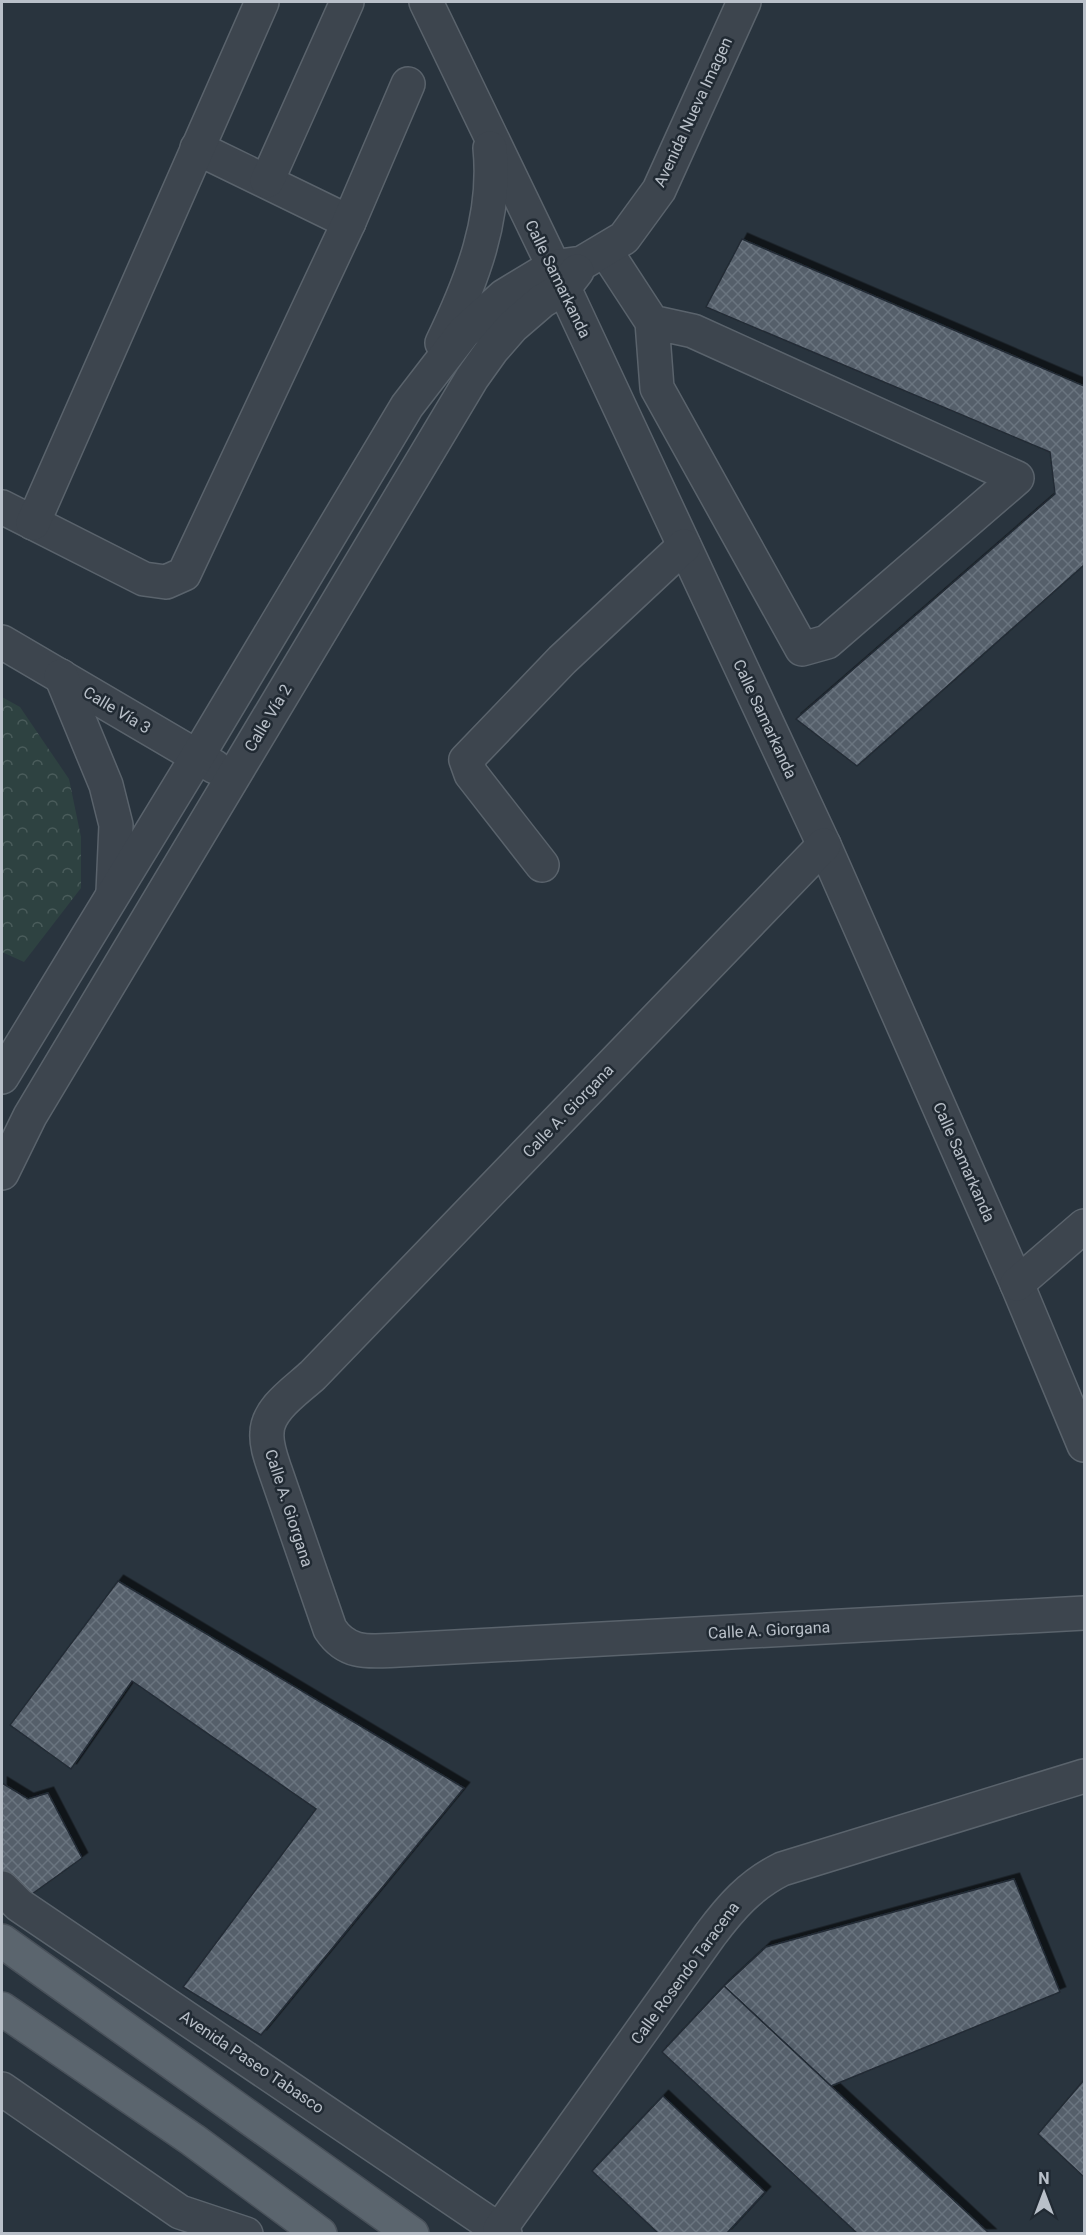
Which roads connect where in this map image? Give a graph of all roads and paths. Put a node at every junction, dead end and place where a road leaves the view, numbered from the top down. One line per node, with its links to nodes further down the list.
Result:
1 (262, 2): 7 (street)
2 (347, 2): 8 (street)
3 (426, 2): 6 (street, Calle Samarkanda)
4 (744, 2): 10 (street, Avenida Nueva Imagen)
5 (408, 84): 9 (street)
6 (489, 134): 10 (street, Calle Samarkanda); 12 (street)
7 (197, 148): 8 (street); 14 (street)
8 (267, 181): 9 (street)
9 (349, 222): 14 (street)
10 (576, 267): 11 (street); 12 (street); 15 (street, Calle Samarkanda); 19 (street, Calle Vía 2)
11 (652, 322): 11 (street)
12 (420, 388): 18 (street)
13 (2, 507): 14 (street)
14 (33, 523)
15 (684, 546): 20 (street, Calle Samarkanda); 21 (street)
16 (2, 642): 17 (street, Calle Vía 3)
17 (61, 676): 18 (street, Calle Vía 3); 22 (street)
18 (197, 757): 19 (street, Calle Vía 3); 22 (street)
19 (233, 776): 24 (street, Calle Vía 2)
20 (824, 845): 26 (street, Calle Samarkanda); 28 (street, Calle A. Giorgana)
21 (542, 865)
22 (112, 895): 23 (street)
23 (2, 1077)
24 (2, 1173)
25 (1084, 1226): 26 (street)
26 (1017, 1284): 27 (street, Calle Samarkanda)
27 (1084, 1445)
28 (1084, 1613)
29 (1084, 1776): 35 (street, Calle Rosendo Taracena)
30 (2, 1888): 35 (street, Avenida Paseo Tabasco)
31 (2, 1941): 38 (main road)
32 (2, 2010): 37 (main road)
33 (2, 2089): 34 (street)
34 (172, 2223): 36 (street)
35 (502, 2231)
36 (246, 2234)
37 (320, 2234)
38 (412, 2234)

